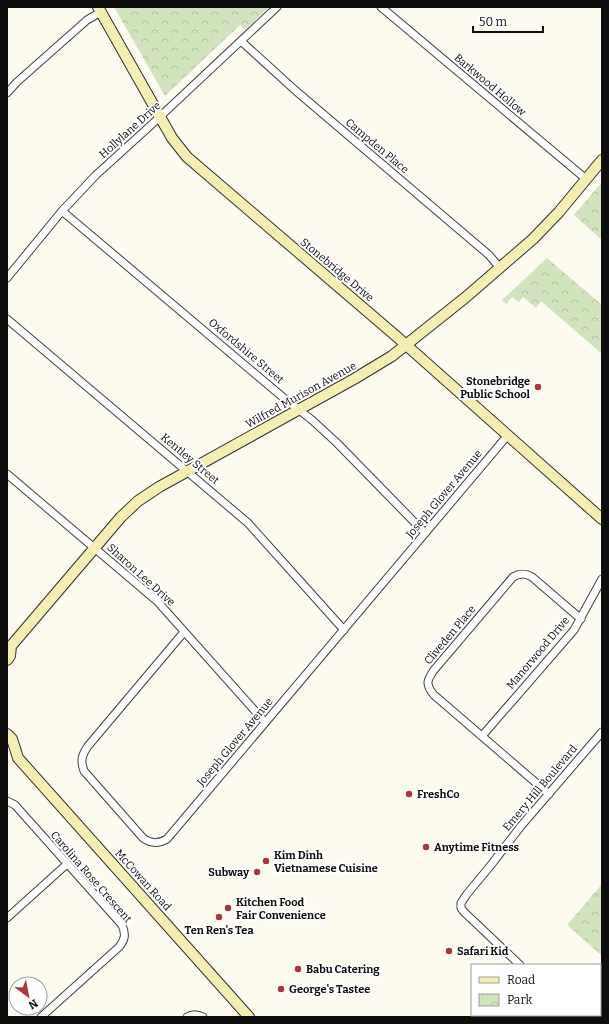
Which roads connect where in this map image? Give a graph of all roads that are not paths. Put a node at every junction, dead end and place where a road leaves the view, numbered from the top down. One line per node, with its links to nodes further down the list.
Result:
1 (277, 7): 4 (street, Hollylane Drive)
2 (381, 7): 8 (street, Barkwood Hollow)
3 (100, 10): 5 (street); 6 (street, Stonebridge Drive)
4 (241, 41): 6 (street, Hollylane Drive); 10 (street, Campden Place)
5 (7, 92)
6 (160, 117): 9 (street, Hollylane Drive); 13 (street, Stonebridge Drive)
7 (602, 160): 8 (street, Wilfred Murison Avenue)
8 (586, 179): 10 (street, Wilfred Murison Avenue)
9 (62, 211): 11 (street, Hollylane Drive); 14 (street, Oxfordshire Street)
10 (500, 268): 13 (street, Wilfred Murison Avenue)
11 (7, 278)
12 (7, 319): 16 (street, Kentley Street)
13 (406, 345): 14 (street, Wilfred Murison Avenue); 15 (street, Stonebridge Drive)
14 (299, 410): 16 (street, Wilfred Murison Avenue); 19 (street, Oxfordshire Street)
15 (508, 436): 18 (street, Stonebridge Drive); 19 (street, Joseph Glover Avenue)
16 (188, 471): 20 (street, Wilfred Murison Avenue); 23 (street, Kentley Street)
17 (7, 474): 20 (street, Sharon Lee Drive)
18 (602, 519)
19 (425, 533): 23 (street, Joseph Glover Avenue)
20 (94, 548): 24 (street, Sharon Lee Drive); 25 (street, Wilfred Murison Avenue)
21 (602, 580): 22 (street, Manorwood Drive)
22 (581, 619): 30 (street, Manorwood Drive); 30 (street, Cliveden Place)
23 (344, 630): 27 (street, Joseph Glover Avenue)
24 (184, 632): 27 (street, Sharon Lee Drive); 27 (street, Joseph Glover Avenue)
25 (9, 647): 26 (street, Wilfred Murison Avenue)
26 (7, 660)
27 (266, 722)
28 (602, 732): 33 (street, Emery Hill Boulevard)
29 (7, 734): 32 (street, McCowan Road)
30 (482, 736): 33 (street, Cliveden Place)
31 (7, 754): 32 (street, McCowan Road)
32 (18, 758): 41 (street, McCowan Road)
33 (549, 794): 37 (street, Emery Hill Boulevard)
34 (7, 801): 35 (street, Carolina Rose Crescent)
35 (67, 864): 36 (street); 38 (street, Carolina Rose Crescent)
36 (7, 918)
37 (519, 964)
38 (41, 1017)
39 (187, 1017): 40 (street)
40 (203, 1017)
41 (249, 1017)

